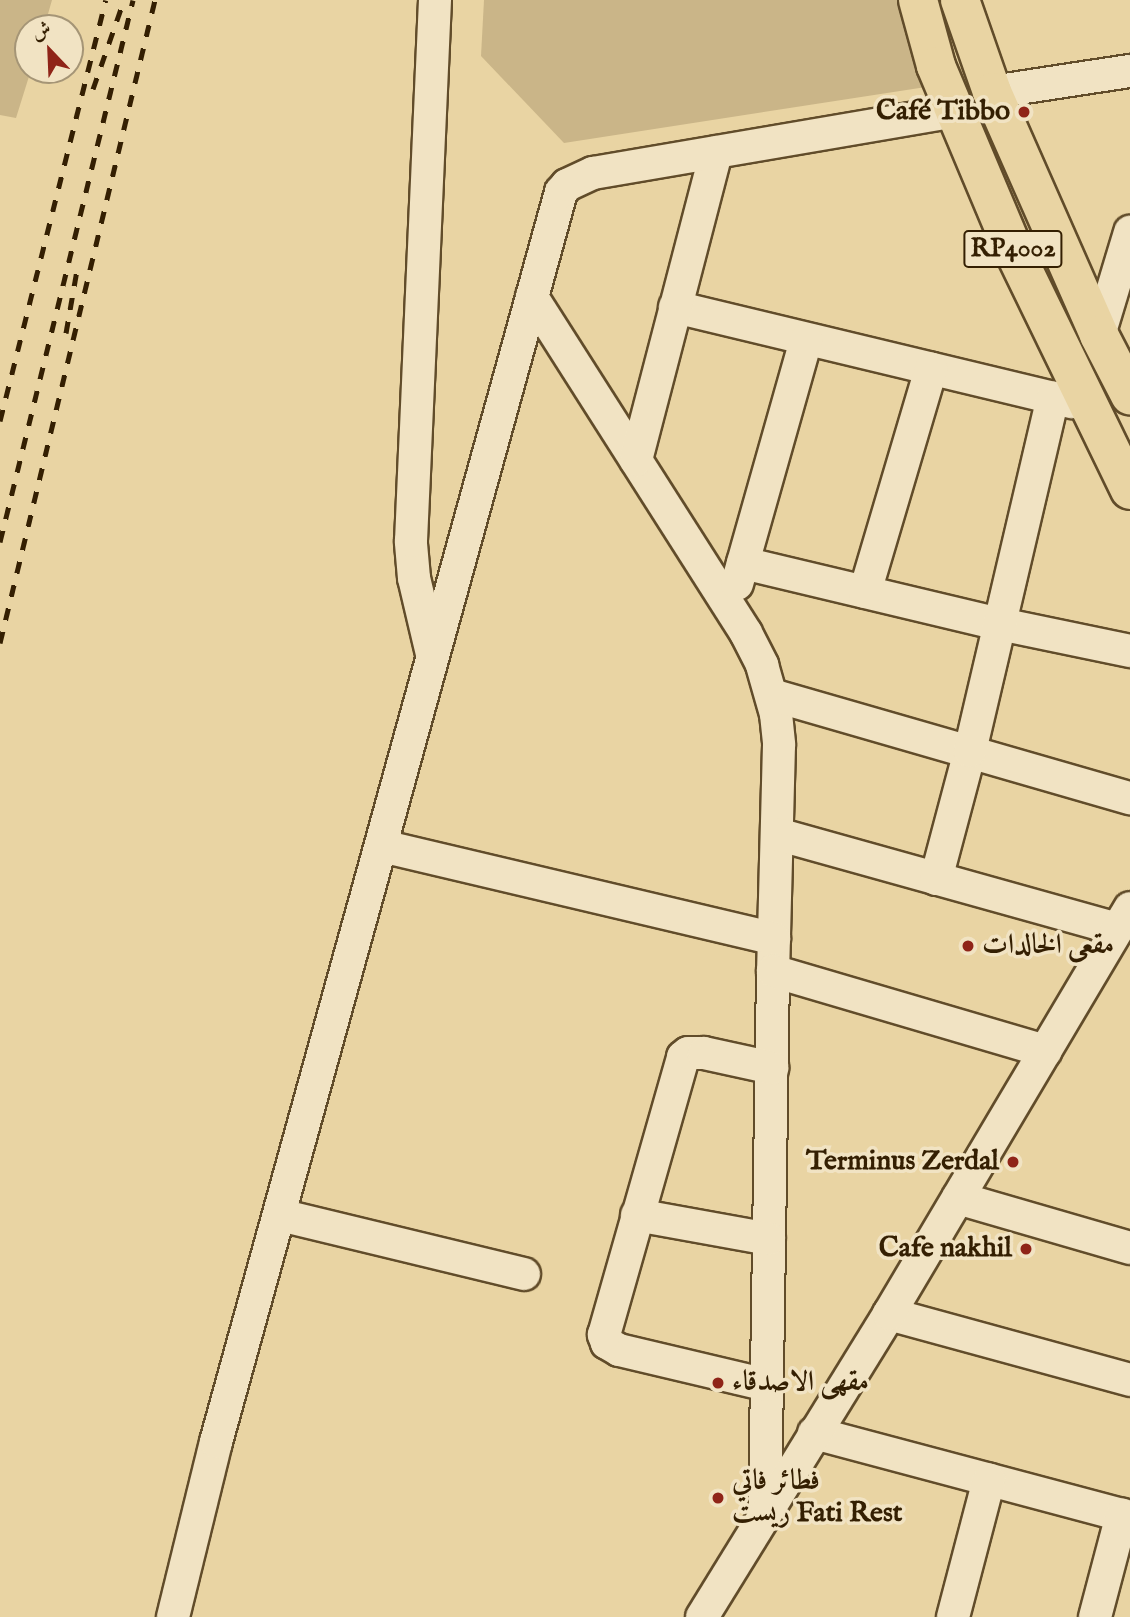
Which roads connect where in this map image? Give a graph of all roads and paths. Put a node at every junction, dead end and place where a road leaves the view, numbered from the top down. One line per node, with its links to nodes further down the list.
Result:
1 (435, 0): 23 (street)
2 (918, 0): 6 (highway, RP4002)
3 (960, 0): 5 (highway, RP4002)
4 (1130, 71): 5 (street)
5 (992, 92): 11 (highway, RP4002)
6 (955, 111): 7 (street); 15 (highway, RP4002)
7 (716, 152): 9 (street); 10 (street)
8 (1130, 232): 11 (street)
9 (532, 297): 16 (street); 23 (street)
10 (675, 307): 12 (street); 16 (street)
11 (1099, 335): 14 (highway, RP4002)
12 (806, 340): 13 (street); 18 (street)
13 (931, 369): 15 (street); 19 (street)
14 (1130, 395)
15 (1071, 402): 17 (highway, RP4002); 21 (street)
16 (636, 460): 20 (street)
17 (1130, 489)
18 (743, 563): 19 (street); 20 (street)
19 (865, 592): 21 (street)
20 (730, 609): 24 (street)
21 (1000, 624): 22 (street); 25 (street)
22 (1130, 651)
23 (432, 656): 28 (street)
24 (772, 695): 25 (street); 27 (street)
25 (970, 751): 26 (street); 29 (street)
26 (1130, 798)
27 (776, 834): 29 (street); 31 (street)
28 (382, 846): 31 (street); 36 (street)
29 (936, 879): 30 (street)
30 (1124, 918): 33 (street)
31 (774, 939): 32 (street)
32 (773, 971): 33 (street); 34 (street)
33 (1045, 1051): 35 (street)
34 (772, 1068): 37 (street); 38 (street)
35 (958, 1198): 39 (street); 41 (street)
36 (280, 1215): 40 (street); 48 (street)
37 (637, 1215): 38 (street); 43 (street)
38 (769, 1239): 43 (street)
39 (1130, 1248)
40 (524, 1274)
41 (888, 1314): 42 (street); 44 (street)
42 (1130, 1380)
43 (767, 1385): 46 (street)
44 (814, 1433): 45 (street); 46 (street)
45 (989, 1480): 47 (street); 50 (street)
46 (765, 1513): 49 (street)
47 (1126, 1516): 51 (street)
48 (173, 1617)
49 (702, 1617)
50 (953, 1617)
51 (1095, 1617)

